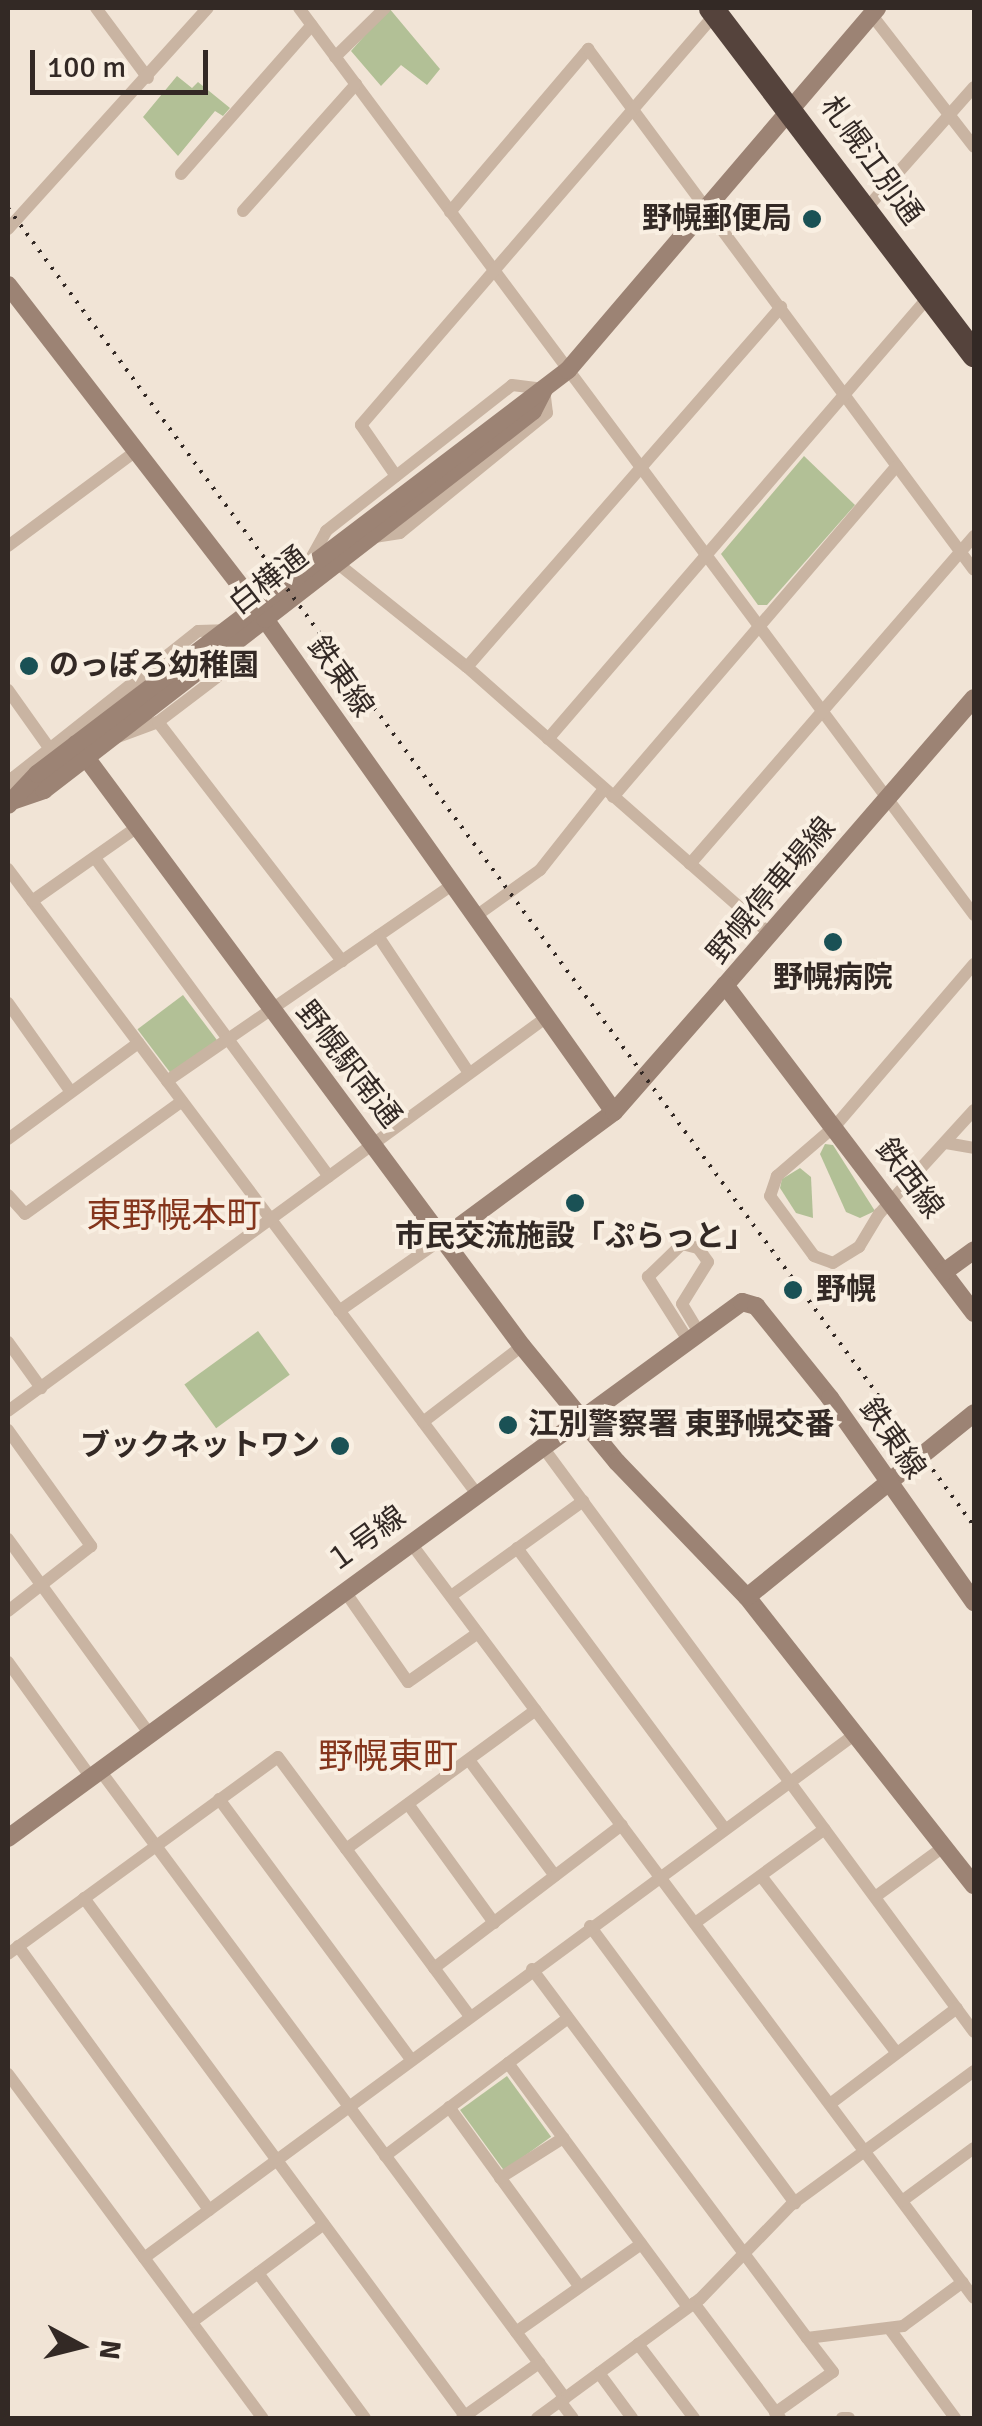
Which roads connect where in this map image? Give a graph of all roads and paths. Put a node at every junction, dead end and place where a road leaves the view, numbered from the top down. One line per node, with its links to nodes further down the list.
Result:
1 (208, 8): 9 (street)
2 (298, 8): 7 (street)
3 (385, 8): 8 (street)
4 (101, 10): 9 (street)
5 (713, 10): 12 (highway, 札幌江別通); 13 (street)
6 (874, 11): 12 (street, 白樺通); 14 (street)
7 (312, 25): 8 (street); 16 (street)
8 (335, 57): 10 (street)
9 (148, 78): 21 (street)
10 (356, 84): 19 (street); 20 (street)
11 (974, 87): 14 (street)
12 (791, 107): 17 (street, 白樺通); 18 (highway, 札幌江別通)
13 (632, 110): 17 (street); 20 (street); 22 (street)
14 (948, 116): 15 (street); 18 (street)
15 (974, 147)
16 (182, 174)
17 (707, 207): 25 (street); 27 (street, 白樺通)
18 (866, 210): 24 (highway, 札幌江別通)
19 (243, 211)
20 (450, 212): 22 (street)
21 (8, 229)
22 (494, 270): 27 (street); 33 (street)
23 (8, 285): 30 (street, 鉄東線)
24 (930, 295): 26 (highway, 札幌江別通); 29 (street)
25 (781, 307): 29 (street); 32 (street)
26 (974, 355)
27 (568, 370): 28 (street, 白樺通); 32 (street)
28 (544, 388): 33 (street); 38 (street, 白樺通); 39 (street, 白樺通)
29 (844, 392): 31 (street); 36 (street)
30 (136, 451): 35 (street); 41 (street, 鉄東線)
31 (898, 466): 37 (street); 42 (street)
32 (642, 469): 36 (street); 44 (street)
33 (396, 476): 39 (street)
34 (974, 536): 37 (street)
35 (8, 546)
36 (704, 552): 42 (street); 50 (street)
37 (961, 552): 40 (street); 47 (street)
38 (338, 563): 41 (street, 白樺通); 44 (street)
39 (308, 564): 41 (street, 白樺通)
40 (974, 570)
41 (260, 612): 43 (street, 白樺通); 60 (street, 鉄東線)
42 (758, 625): 47 (street); 53 (street)
43 (226, 638): 48 (street); 49 (street, 白樺通); 51 (street); 52 (street, 白樺通)
44 (467, 667): 50 (street)
45 (8, 691): 51 (street)
46 (974, 698): 54 (street, 野幌停車場線)
47 (822, 710): 54 (street); 58 (street)
48 (158, 722): 49 (street); 66 (street)
49 (110, 740): 52 (street, 白樺通)
50 (548, 740): 53 (street)
51 (50, 749): 55 (street)
52 (81, 751): 55 (street, 白樺通); 56 (street, 野幌駅南通)
53 (609, 793): 58 (street); 63 (street)
54 (887, 798): 62 (street); 64 (street, 野幌停車場線)
55 (11, 803)
56 (136, 828): 57 (street); 70 (street, 野幌駅南通)
57 (95, 858): 61 (street); 72 (street)
58 (690, 864): 64 (street)
59 (8, 869): 61 (street)
60 (454, 884): 63 (street, 鉄東線); 65 (street)
61 (32, 902): 73 (street)
62 (974, 915)
63 (476, 916): 71 (street, 鉄東線)
64 (769, 933): 68 (street, 野幌停車場線)
65 (378, 936): 66 (street); 74 (street)
66 (342, 961): 70 (street)
67 (974, 964): 80 (street)
68 (725, 985): 79 (street); 80 (street, 野幌停車場線)
69 (8, 1003): 76 (street)
70 (270, 1010): 72 (street); 82 (street, 野幌駅南通)
71 (547, 1017): 74 (street); 79 (street, 鉄東線)
72 (227, 1040): 75 (street); 85 (street)
73 (138, 1043): 75 (street); 76 (street)
74 (469, 1073): 82 (street)
75 (167, 1081): 77 (street)
76 (72, 1092): 81 (street)
77 (182, 1102): 86 (street); 88 (street)
78 (974, 1110): 83 (street)
79 (614, 1112): 89 (street)
80 (835, 1126): 87 (street, 鉄西線); 87 (street)
81 (9, 1135)
82 (373, 1143): 85 (street); 89 (street, 野幌駅南通)
83 (946, 1143): 84 (street); 87 (street)
84 (974, 1148)
85 (329, 1176): 88 (street)
86 (8, 1195)
87 (892, 1202): 91 (street, 鉄西線)
88 (271, 1220): 92 (street); 98 (street)
89 (445, 1237): 92 (street); 97 (street, 野幌駅南通)
90 (974, 1250): 91 (street)
91 (944, 1272): 94 (street, 鉄西線)
92 (339, 1310): 102 (street)
93 (760, 1311): 95 (street, １号線); 105 (street, 鉄東線)
94 (974, 1313)
95 (694, 1336): 95 (street); 101 (street, １号線)
96 (8, 1342): 98 (street)
97 (522, 1346): 101 (street, 野幌駅南通); 102 (street)
98 (41, 1388): 99 (street)
99 (8, 1411)
100 (974, 1413): 105 (street)
101 (581, 1417): 104 (street, １号線); 114 (street, 野幌駅南通)
102 (423, 1422): 106 (street)
103 (8, 1430): 111 (street)
104 (542, 1446): 106 (street, １号線); 107 (street)
105 (890, 1483): 114 (street); 115 (street, 鉄東線)
106 (476, 1494): 109 (street, １号線)
107 (583, 1502): 110 (street); 124 (street)
108 (8, 1539): 111 (street)
109 (410, 1542): 112 (street, １号線); 113 (street)
110 (517, 1548): 113 (street); 128 (street)
111 (41, 1585): 116 (street); 120 (street)
112 (344, 1590): 117 (street); 120 (street, １号線)
113 (450, 1596): 117 (street)
114 (746, 1598): 121 (street, 野幌駅南通)
115 (974, 1602)
116 (8, 1611)
117 (478, 1633): 119 (street)
118 (8, 1662): 123 (street)
119 (536, 1710): 122 (street); 127 (street)
120 (148, 1733): 123 (street, １号線)
121 (857, 1733): 124 (street); 132 (street, 野幌駅南通)
122 (468, 1760): 126 (street); 135 (street)
123 (95, 1772): 130 (street, １号線); 131 (street)
124 (789, 1781): 128 (street); 129 (street)
125 (219, 1800): 131 (street); 133 (street); 151 (street)
126 (408, 1804): 133 (street); 140 (street)
127 (622, 1825): 134 (street); 135 (street)
128 (724, 1828): 134 (street)
129 (825, 1829): 136 (street); 138 (street)
130 (8, 1838)
131 (156, 1846): 139 (street); 156 (street)
132 (942, 1848): 137 (street, 野幌駅南通); 138 (street)
133 (346, 1849): 144 (street)
134 (660, 1875): 141 (street); 142 (street)
135 (555, 1876): 140 (street)
136 (761, 1876): 141 (street); 150 (street)
137 (974, 1886)
138 (875, 1897): 146 (street)
139 (84, 1898): 143 (street); 162 (street)
140 (494, 1923): 144 (street)
141 (695, 1923): 155 (street)
142 (590, 1926): 145 (street); 165 (street)
143 (13, 1950): 166 (street)
144 (434, 1968): 147 (street)
145 (532, 1969): 147 (street); 148 (street)
146 (957, 2008): 149 (street); 150 (street)
147 (469, 2015): 151 (street)
148 (568, 2018): 152 (street); 169 (street)
149 (974, 2032)
150 (896, 2052): 155 (street)
151 (412, 2058): 156 (street)
152 (508, 2063): 157 (street); 158 (street)
153 (974, 2071): 160 (street)
154 (8, 2074): 170 (street)
155 (830, 2104): 160 (street)
156 (349, 2106): 161 (street); 162 (street)
157 (449, 2107): 161 (street); 163 (street)
158 (563, 2138): 163 (street); 168 (street)
159 (974, 2148): 164 (street)
160 (866, 2152): 164 (street); 165 (street)
161 (385, 2156): 178 (street)
162 (276, 2160): 166 (street); 167 (street)
163 (500, 2178): 173 (street)
164 (902, 2201): 172 (street)
165 (795, 2202): 169 (street)
166 (209, 2210): 170 (street)
167 (324, 2224): 171 (street); 185 (street)
168 (642, 2244): 173 (street); 175 (street)
169 (743, 2254): 175 (street); 179 (street)
170 (144, 2258): 176 (street)
171 (258, 2273): 176 (street); 187 (street)
172 (962, 2282): 174 (street); 177 (street)
173 (579, 2286): 178 (street)
174 (974, 2298)
175 (691, 2305): 180 (street); 184 (street)
176 (192, 2322): 186 (street)
177 (889, 2328): 179 (street); 192 (street)
178 (516, 2332): 181 (street)
179 (806, 2338): 184 (street)
180 (638, 2344): 182 (street); 191 (street)
181 (538, 2363): 183 (street); 185 (street)
182 (599, 2373): 183 (street); 190 (street)
183 (562, 2400): 188 (street); 189 (street)
184 (778, 2416)
185 (464, 2417)
186 (263, 2418)
187 (365, 2418)
188 (538, 2418)
189 (573, 2418)
190 (632, 2418)
191 (694, 2418)
192 (956, 2418)

